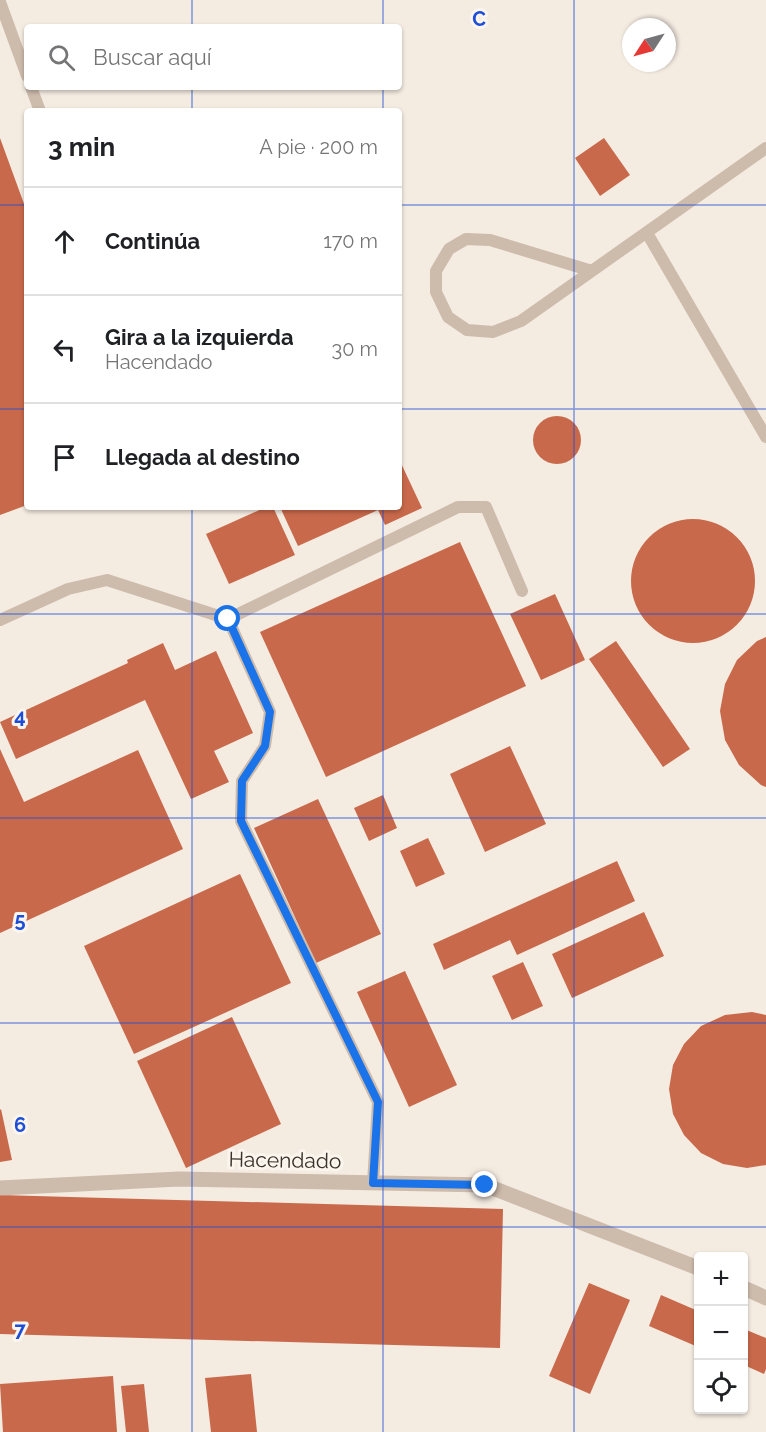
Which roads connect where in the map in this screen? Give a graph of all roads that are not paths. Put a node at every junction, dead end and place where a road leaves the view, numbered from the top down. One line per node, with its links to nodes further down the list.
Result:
1 (0, 2): 2 (lane)
2 (24, 68)
3 (32, 90): 4 (lane)
4 (39, 108)
5 (766, 148): 6 (lane)
6 (646, 233): 7 (lane); 8 (lane)
7 (592, 271): 7 (lane)
8 (766, 437)
9 (522, 591): 10 (lane)
10 (228, 619): 11 (lane); 12 (lane)
11 (0, 620)
12 (373, 1183): 13 (street, Hacendado); 14 (street, Hacendado)
13 (0, 1188)
14 (694, 1266)
15 (748, 1290): 16 (street)
16 (766, 1298)

